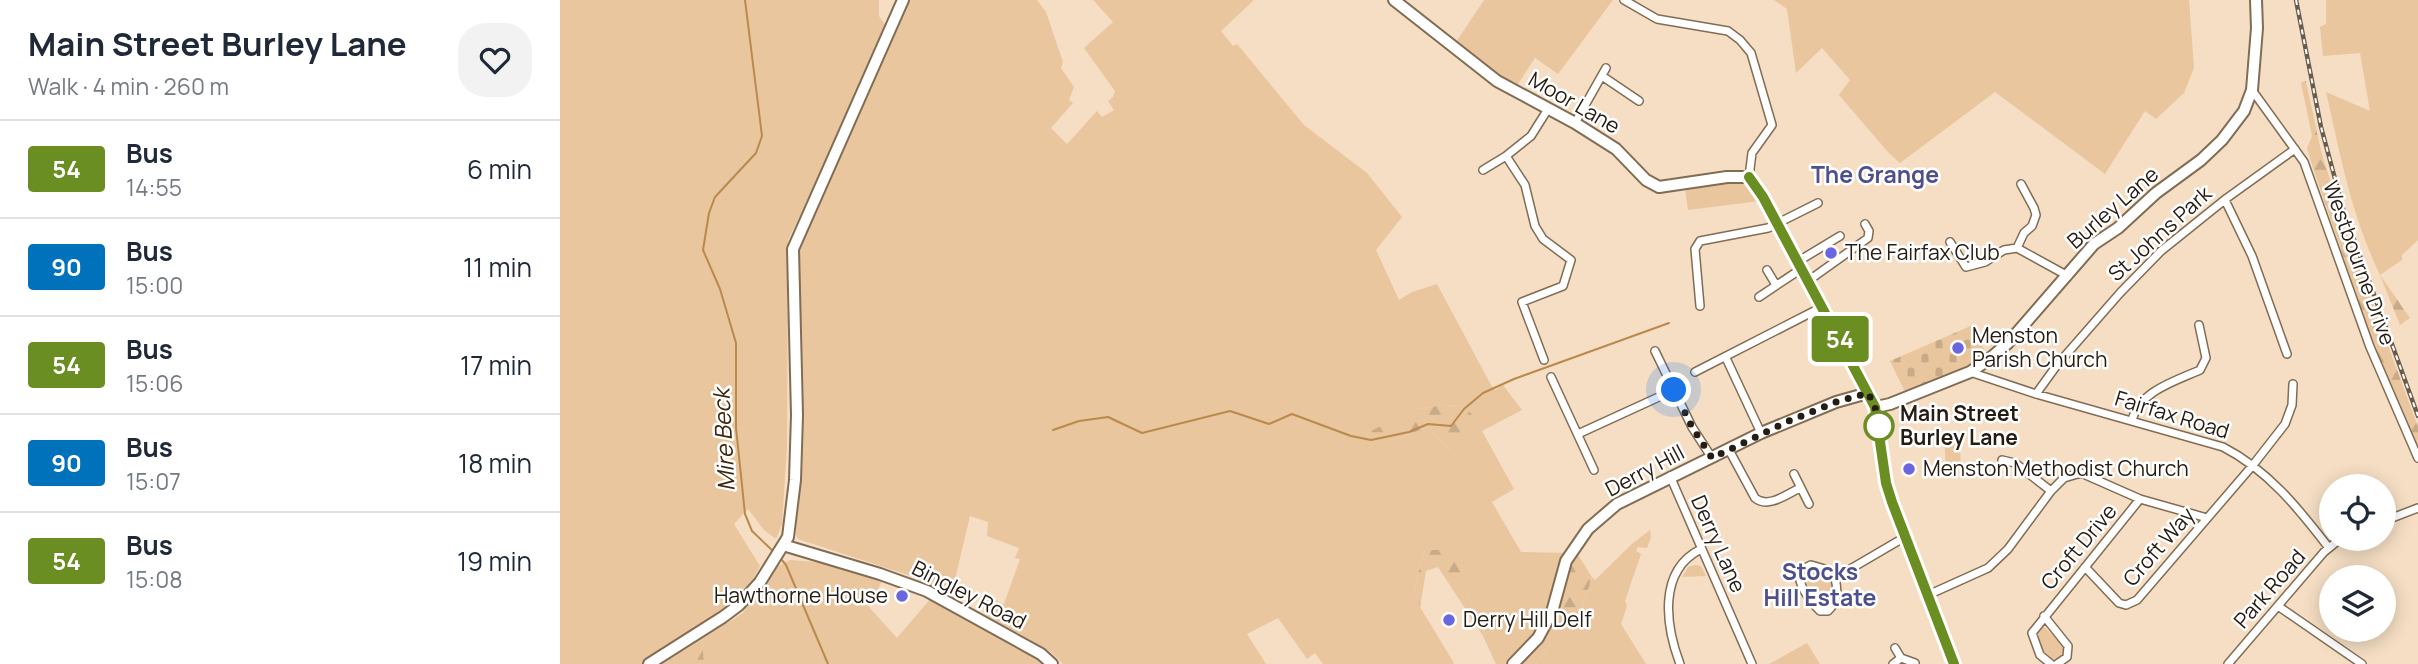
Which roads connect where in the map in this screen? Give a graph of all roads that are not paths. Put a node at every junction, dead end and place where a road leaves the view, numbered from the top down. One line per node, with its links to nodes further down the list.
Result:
1 (903, 0): 64 (street)
2 (1394, 0): 9 (street, Moor Lane)
3 (1624, 0): 14 (street)
4 (2256, 0): 7 (street, Burley Lane)
5 (1606, 68): 6 (street)
6 (1602, 76): 8 (street); 10 (street)
7 (2252, 90): 11 (street, Westbourne Drive); 25 (street, Burley Lane)
8 (1639, 101)
9 (1548, 109): 10 (street, Moor Lane); 12 (street)
10 (1575, 123): 14 (street, Moor Lane)
11 (2295, 149): 16 (street, St Johns Park); 49 (street, Westbourne Drive)
12 (1506, 156): 13 (street); 35 (street)
13 (1483, 170)
14 (1749, 177): 18 (street)
15 (2021, 184): 22 (street)
16 (2225, 200): 33 (street); 42 (street, St Johns Park)
17 (1818, 203): 18 (street)
18 (1777, 224): 23 (street); 29 (street)
19 (1865, 224): 26 (street)
20 (1840, 236): 23 (street)
21 (1950, 242): 22 (street)
22 (2017, 248): 25 (street)
23 (1799, 266): 26 (street); 27 (street)
24 (1767, 270): 27 (street)
25 (2068, 276): 37 (street, Burley Lane)
26 (1808, 281): 30 (street)
27 (1776, 285): 28 (street)
28 (1759, 297)
29 (1700, 306)
30 (1822, 307): 34 (street); 41 (street)
31 (2199, 325): 44 (street)
32 (1655, 351): 40 (street)
33 (2287, 354)
34 (1726, 358): 36 (street); 45 (street)
35 (1544, 359)
36 (1695, 372)
37 (1970, 372): 42 (street, Fairfax Road); 43 (street, Burley Lane)
38 (1551, 377): 46 (street)
39 (2293, 384): 51 (street, Croft Way)
40 (1674, 390): 46 (street); 48 (street)
41 (1868, 393): 43 (street); 45 (street, Derry Hill)
42 (2036, 394): 44 (street, Fairfax Road)
43 (1875, 407): 63 (street)
44 (2132, 420): 51 (street, Fairfax Road)
45 (1761, 433): 47 (street, Derry Hill)
46 (1578, 434): 52 (street)
47 (1729, 450): 48 (street, Derry Hill); 55 (street)
48 (1712, 458): 54 (street, Derry Hill)
49 (2418, 458)
50 (2002, 460): 56 (street)
51 (2253, 465): 61 (street, Croft Way); 62 (street, Fairfax Road)
52 (1594, 470)
53 (1794, 474): 55 (street)
54 (1670, 476): 65 (street, Derry Lane); 78 (street, Derry Hill)
55 (1800, 488): 58 (street)
56 (2051, 491): 57 (street); 69 (street)
57 (2140, 499): 61 (street); 67 (street, Croft Drive)
58 (1809, 504)
59 (2418, 508): 60 (street)
60 (2396, 516)
61 (2207, 518): 67 (street, Croft Way)
62 (2319, 536)
63 (1905, 537): 68 (street); 69 (street)
64 (783, 545): 76 (street); 77 (street, Bingley Road)
65 (1701, 549): 79 (street); 80 (street, Derry Lane)
66 (2326, 551): 70 (street, Park Road)
67 (2085, 567): 71 (street, Croft Drive)
68 (1835, 578): 68 (street)
69 (1928, 596): 82 (street)
70 (2278, 606): 75 (street, Park Road); 85 (street)
71 (2044, 616): 83 (street); 84 (street)
72 (1895, 648): 73 (street)
73 (1901, 659): 74 (street); 81 (street)
74 (1915, 663)
75 (2231, 663)
76 (649, 664)
77 (1052, 664)
78 (1513, 664)
79 (1679, 664)
80 (1752, 664)
81 (1893, 664)
82 (1954, 664)
83 (2051, 664)
84 (2057, 664)
85 (2362, 664)

